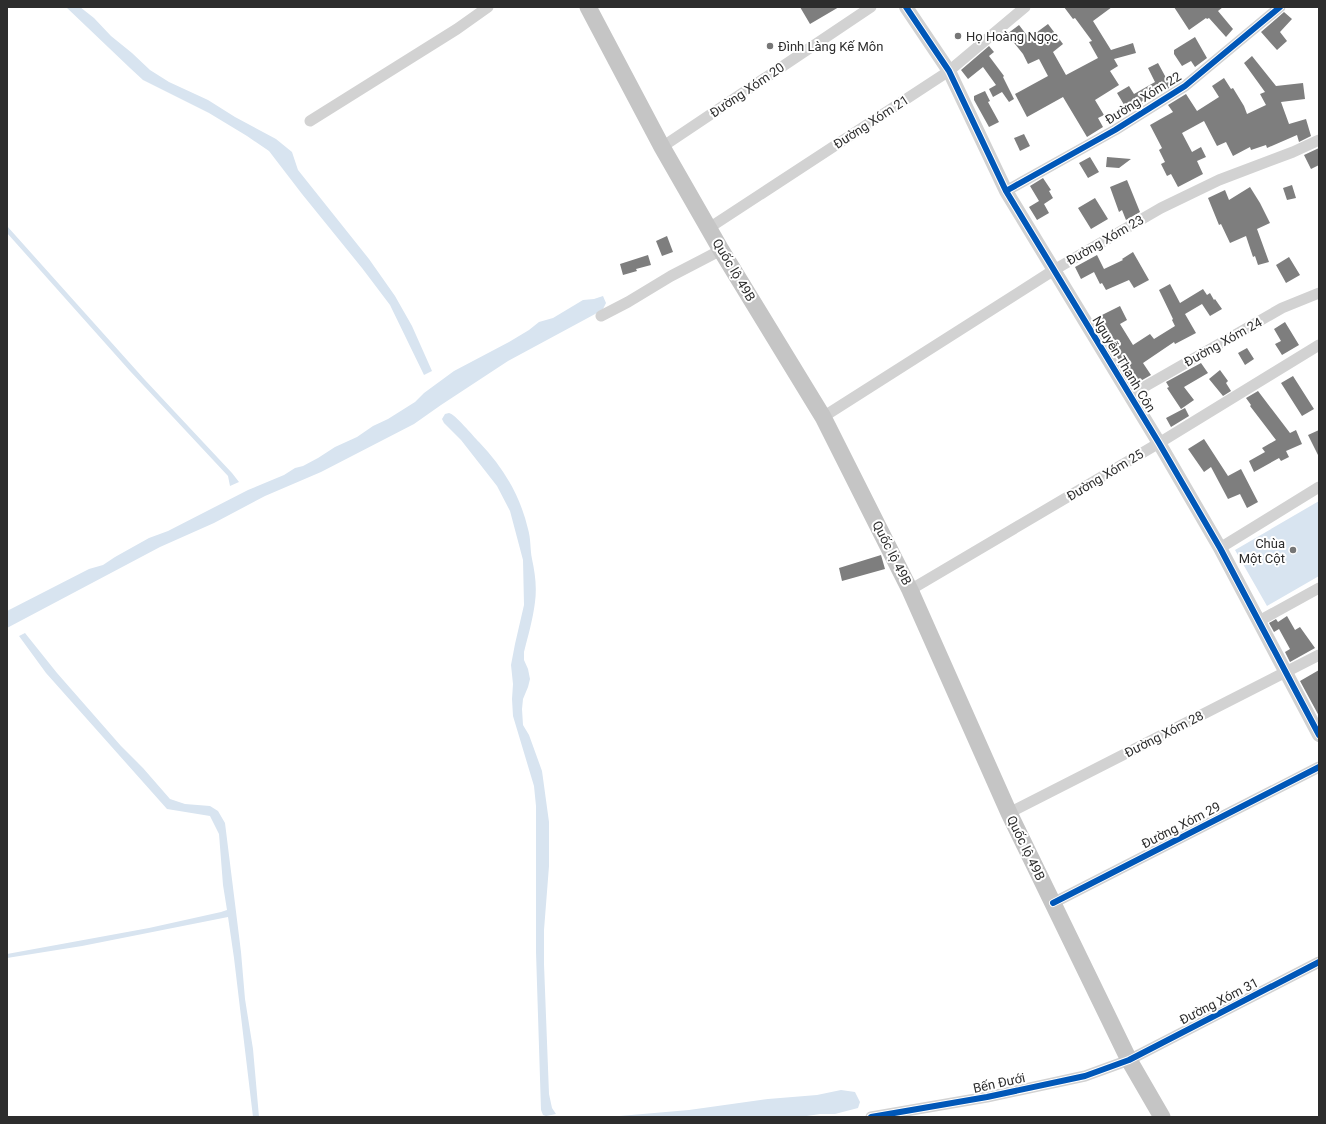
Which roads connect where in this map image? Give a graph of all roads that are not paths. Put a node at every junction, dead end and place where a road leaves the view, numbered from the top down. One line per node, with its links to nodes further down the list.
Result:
1 (488, 7): 8 (street)
2 (588, 7): 10 (main road, Quốc lộ 49B)
3 (871, 7): 10 (street, Đường Xóm 20)
4 (906, 7): 7 (street, Nguyễn Thanh Côn)
5 (1026, 7): 7 (street, Đường Xóm 21)
6 (1280, 7): 11 (street, Đường Xóm 22)
7 (949, 71): 11 (street, Nguyễn Thanh Côn); 12 (street, Đường Xóm 21)
8 (310, 121)
9 (1319, 140): 14 (street, Đường Xóm 23)
10 (662, 147): 12 (main road, Quốc lộ 49B)
11 (1006, 191): 14 (street, Nguyễn Thanh Côn)
12 (709, 228): 13 (main road, Quốc lộ 49B)
13 (722, 250): 16 (street); 19 (main road, Quốc lộ 49B)
14 (1054, 270): 18 (street, Nguyễn Thanh Côn); 19 (street, Đường Xóm 23)
15 (1319, 293): 18 (street, Đường Xóm 24)
16 (601, 316)
17 (1319, 345): 20 (street, Đường Xóm 25)
18 (1130, 395): 20 (street, Nguyễn Thanh Côn)
19 (823, 417): 24 (main road, Quốc lộ 49B)
20 (1159, 443): 22 (street, Nguyễn Thanh Côn); 24 (street, Đường Xóm 25)
21 (1319, 487): 22 (street)
22 (1220, 548): 25 (street, Nguyễn Thanh Côn)
23 (1319, 588): 25 (street)
24 (910, 590): 30 (main road, Quốc lộ 49B)
25 (1259, 621): 27 (street, Nguyễn Thanh Côn)
26 (1319, 655): 27 (street, Đường Xóm 28)
27 (1285, 672): 28 (street, Nguyễn Thanh Côn); 30 (street, Đường Xóm 28)
28 (1319, 735)
29 (1319, 767): 31 (street, Đường Xóm 29)
30 (1009, 813): 31 (main road, Quốc lộ 49B)
31 (1053, 903): 33 (main road, Quốc lộ 49B)
32 (1319, 962): 33 (street, Đường Xóm 31)
33 (1129, 1060): 34 (street, Bến Đưới); 35 (main road, Quốc lộ 49B)
34 (871, 1117)
35 (1162, 1117)

